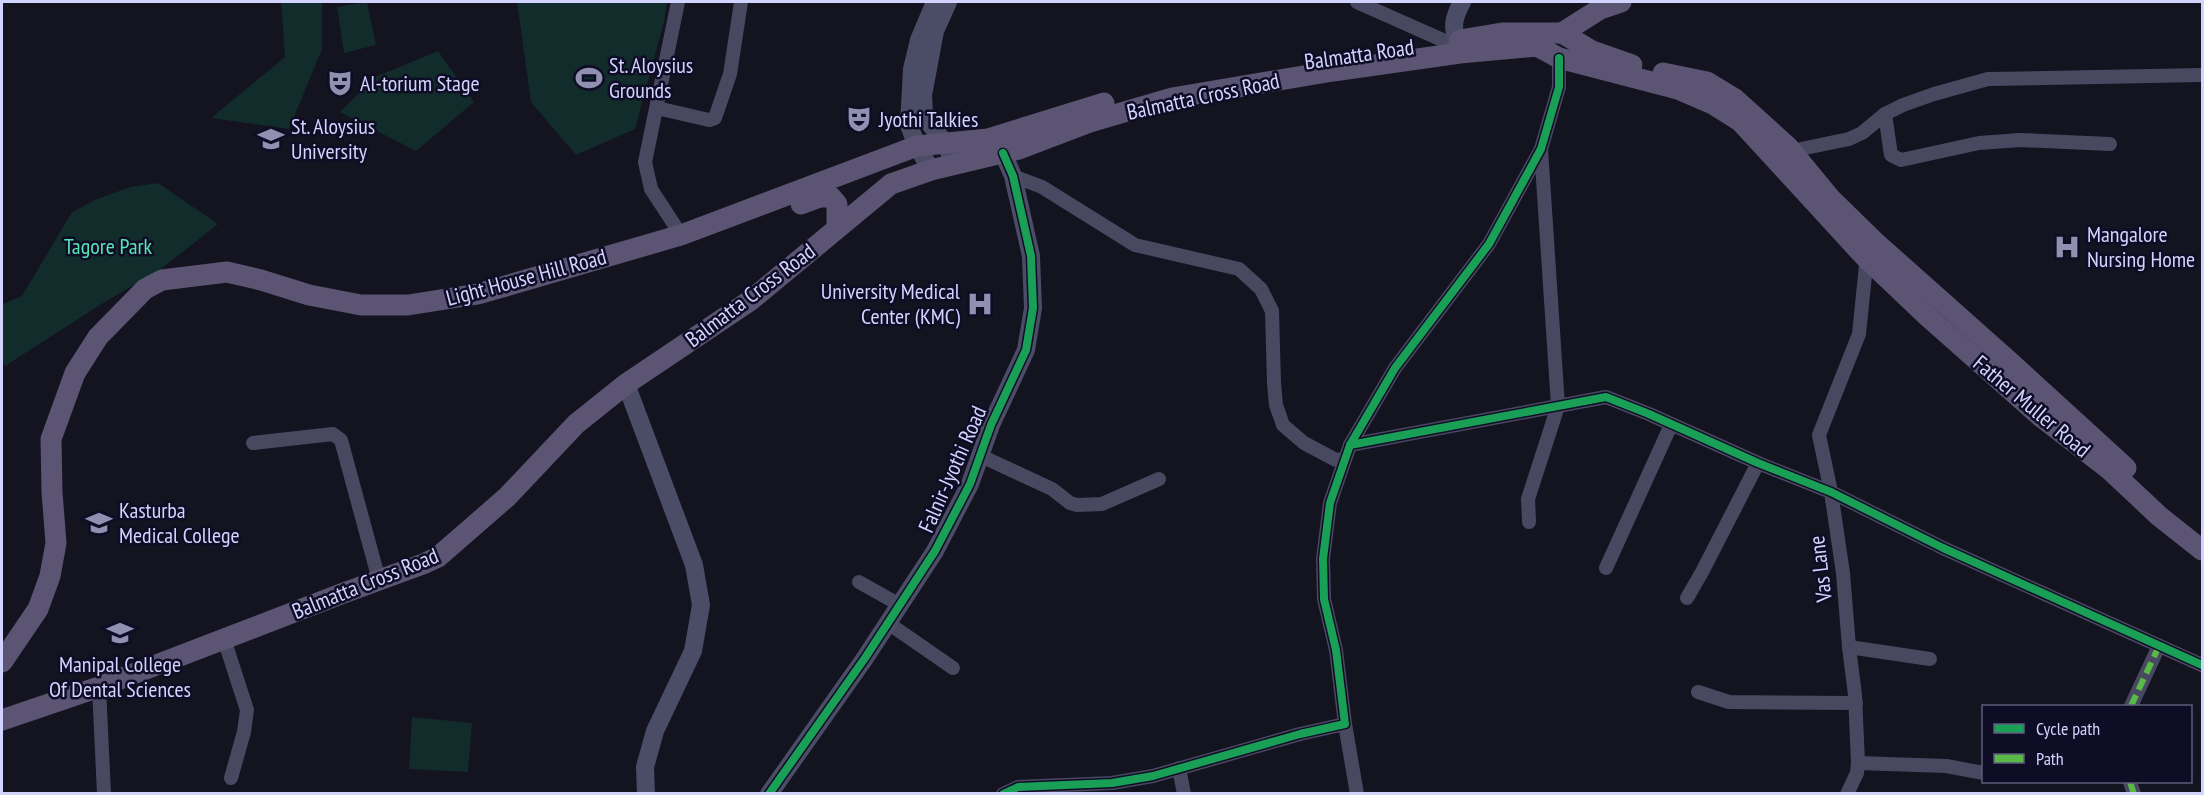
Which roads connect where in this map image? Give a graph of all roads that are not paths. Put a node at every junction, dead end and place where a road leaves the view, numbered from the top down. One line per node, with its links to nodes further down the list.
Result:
1 (678, 2): 13 (street)
2 (741, 2): 13 (street)
3 (935, 2): 17 (street)
4 (948, 2): 15 (street)
5 (1357, 2): 10 (street)
6 (1462, 2): 10 (street)
7 (1621, 2): 8 (main road)
8 (1602, 5): 9 (main road)
9 (1562, 33): 10 (main road, Balmatta Road); 11 (main road); 19 (main road)
10 (1452, 41): 15 (main road, Balmatta Road)
11 (1563, 59): 18 (street); 20 (main road, Balmatta Cross Road); 27 (main road, Balmatta Cross Road)
12 (2202, 75): 14 (street)
13 (657, 108): 26 (street)
14 (1885, 114): 16 (street); 19 (street)
15 (946, 144): 17 (main road, Balmatta Road); 21 (street)
16 (2110, 144)
17 (917, 146): 22 (street); 24 (main road, Light House Hill Road)
18 (1541, 149): 29 (street); 32 (street)
19 (1791, 151): 27 (main road)
20 (1003, 153): 21 (main road, Balmatta Cross Road); 23 (street, Falnir-Jyothi Road)
21 (954, 165): 22 (main road, Balmatta Cross Road)
22 (932, 170): 25 (main road, Balmatta Cross Road)
23 (1012, 176): 32 (street); 33 (street, Falnir-Jyothi Road)
24 (721, 222): 25 (main road); 26 (main road, Light House Hill Road)
25 (837, 228): 28 (main road, Balmatta Cross Road)
26 (681, 236): 50 (main road, Light House Hill Road)
27 (1870, 249): 36 (street, Vas Lane); 38 (main road); 39 (main road, Father Muller Road)
28 (626, 384): 41 (main road, Balmatta Cross Road); 65 (street)
29 (1558, 406): 30 (street); 32 (street); 37 (street)
30 (1671, 425): 34 (street); 40 (street)
31 (253, 443): 41 (street)
32 (1347, 452): 58 (street)
33 (981, 456): 35 (street); 44 (street, Falnir-Jyothi Road)
34 (1758, 463): 36 (street); 43 (street)
35 (1159, 479)
36 (1831, 492): 47 (street); 48 (street, Vas Lane)
37 (1529, 522)
38 (2202, 537)
39 (2202, 550)
40 (1606, 568)
41 (379, 580): 46 (main road, Balmatta Cross Road)
42 (859, 582): 44 (street)
43 (1687, 597)
44 (900, 604): 45 (street, Falnir-Jyothi Road)
45 (888, 623): 52 (street); 66 (street, Falnir-Jyothi Road)
46 (224, 639): 53 (main road, Balmatta Cross Road); 62 (street)
47 (2159, 646): 51 (street); 56 (street)
48 (1849, 647): 49 (street); 55 (street, Vas Lane)
49 (1930, 659)
50 (2, 662)
51 (2202, 665)
52 (953, 668)
53 (99, 687): 57 (main road, Balmatta Cross Road); 64 (street)
54 (1698, 692): 55 (street)
55 (1856, 703): 59 (street, Vas Lane)
56 (2131, 705)
57 (3, 718)
58 (1346, 724): 60 (street); 69 (street)
59 (1858, 763): 61 (street); 70 (street, Vas Lane)
60 (1179, 768): 63 (street); 68 (street)
61 (1982, 773)
62 (231, 778)
63 (1113, 788): 67 (street)
64 (104, 794)
65 (646, 794)
66 (769, 794)
67 (1003, 794)
68 (1184, 794)
69 (1357, 794)
70 (1847, 794)

